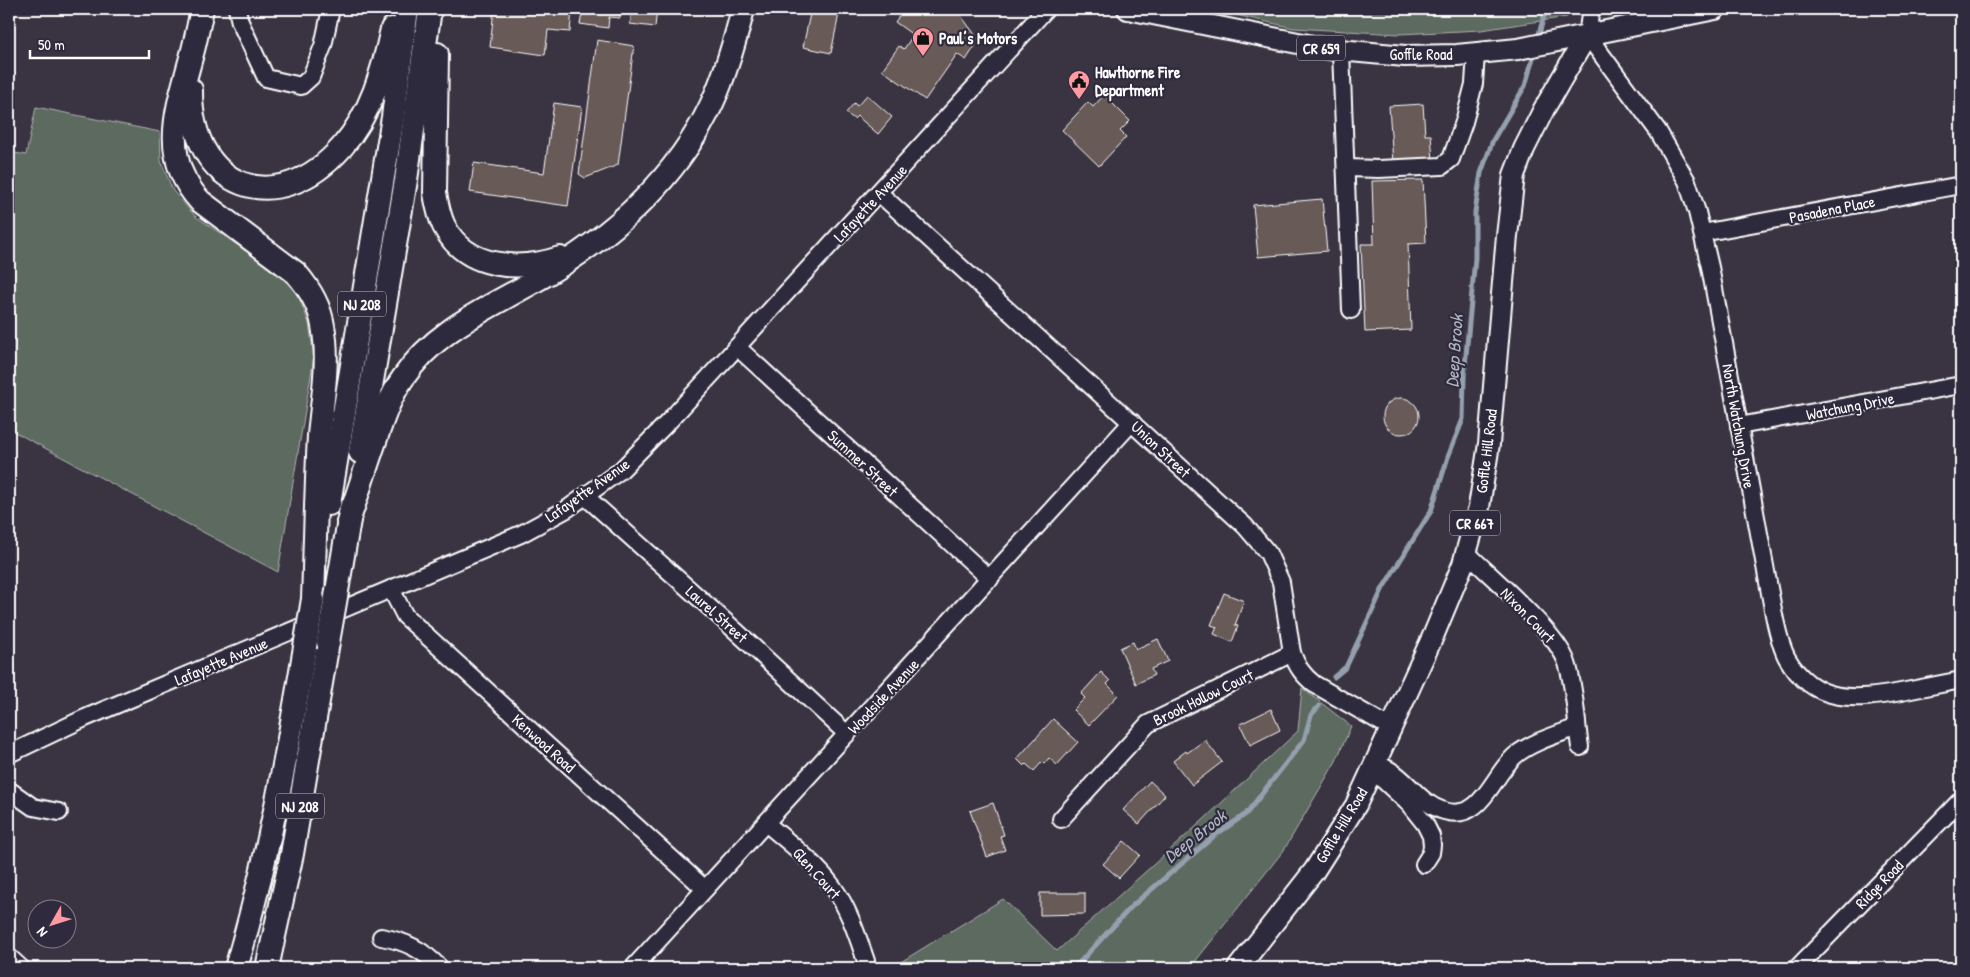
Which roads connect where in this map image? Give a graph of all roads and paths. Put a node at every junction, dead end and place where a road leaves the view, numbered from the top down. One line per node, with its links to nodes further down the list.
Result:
1 (202, 9): 15 (highway)
2 (237, 9): 3 (street)
3 (331, 9)
4 (396, 9): 15 (highway)
5 (407, 9): 32 (highway, NJ 208)
6 (430, 9): 28 (highway, NJ 208)
7 (438, 9): 21 (highway)
8 (743, 9): 21 (highway)
9 (1046, 9): 19 (street, Lafayette Avenue)
10 (1128, 9): 14 (main road, Goffle Road / CR 659)
11 (1591, 9): 13 (street, Goffle Hill Road / CR 667)
12 (1714, 9): 13 (main road, Goffle Road / CR 659)
13 (1587, 35): 16 (main road, Goffle Road / CR 659); 20 (street, North Watchung Drive); 29 (main road, Goffle Hill Road / CR 667)
14 (1341, 51): 16 (main road, Goffle Road / CR 659); 17 (street)
15 (193, 52): 32 (highway)
16 (1476, 53): 17 (street)
17 (1346, 168): 22 (street)
18 (1961, 184): 20 (street, Pasadena Place)
19 (879, 193): 23 (street, Lafayette Avenue); 25 (street, Union Street)
20 (1702, 233): 26 (street, North Watchung Drive)
21 (591, 244): 28 (highway)
22 (1351, 310)
23 (737, 347): 27 (street, Lafayette Avenue); 30 (street, Summer Street)
24 (1961, 385): 26 (street, Watchung Drive)
25 (1132, 422): 30 (street, Woodside Avenue); 33 (street, Union Street)
26 (1739, 426): 34 (street, North Watchung Drive)
27 (585, 496): 31 (street, Lafayette Avenue); 37 (street, Laurel Street)
28 (348, 522): 53 (highway, NJ 208, bridge)
29 (1466, 553): 35 (street, Nixon Court); 36 (main road, Goffle Hill Road / CR 667)
30 (990, 579): 37 (street, Woodside Avenue)
31 (391, 589): 39 (street, Lafayette Avenue); 47 (street, Kenwood Road)
32 (313, 599): 52 (highway, NJ 208, bridge)
33 (1292, 653): 36 (street, Union Street); 44 (street, Brook Hollow Court)
34 (1961, 680)
35 (1577, 727): 38 (street, Nixon Court); 40 (street)
36 (1391, 728): 40 (main road, Goffle Hill Road / CR 667)
37 (847, 734): 45 (street, Woodside Avenue)
38 (1580, 747)
39 (9, 754)
40 (1375, 764): 46 (street); 56 (main road, Goffle Hill Road / CR 667)
41 (9, 790): 43 (street)
42 (1961, 800): 57 (street, Ridge Road)
43 (58, 812)
44 (1062, 819)
45 (766, 823): 47 (street, Woodside Avenue); 50 (street, Glen Court)
46 (1424, 864)
47 (705, 890): 55 (street, Woodside Avenue)
48 (382, 937): 54 (street)
49 (9, 957): 51 (street)
50 (866, 960)
51 (21, 968)
52 (236, 968)
53 (267, 968)
54 (440, 968)
55 (633, 968)
56 (1238, 968)
57 (1797, 968)

